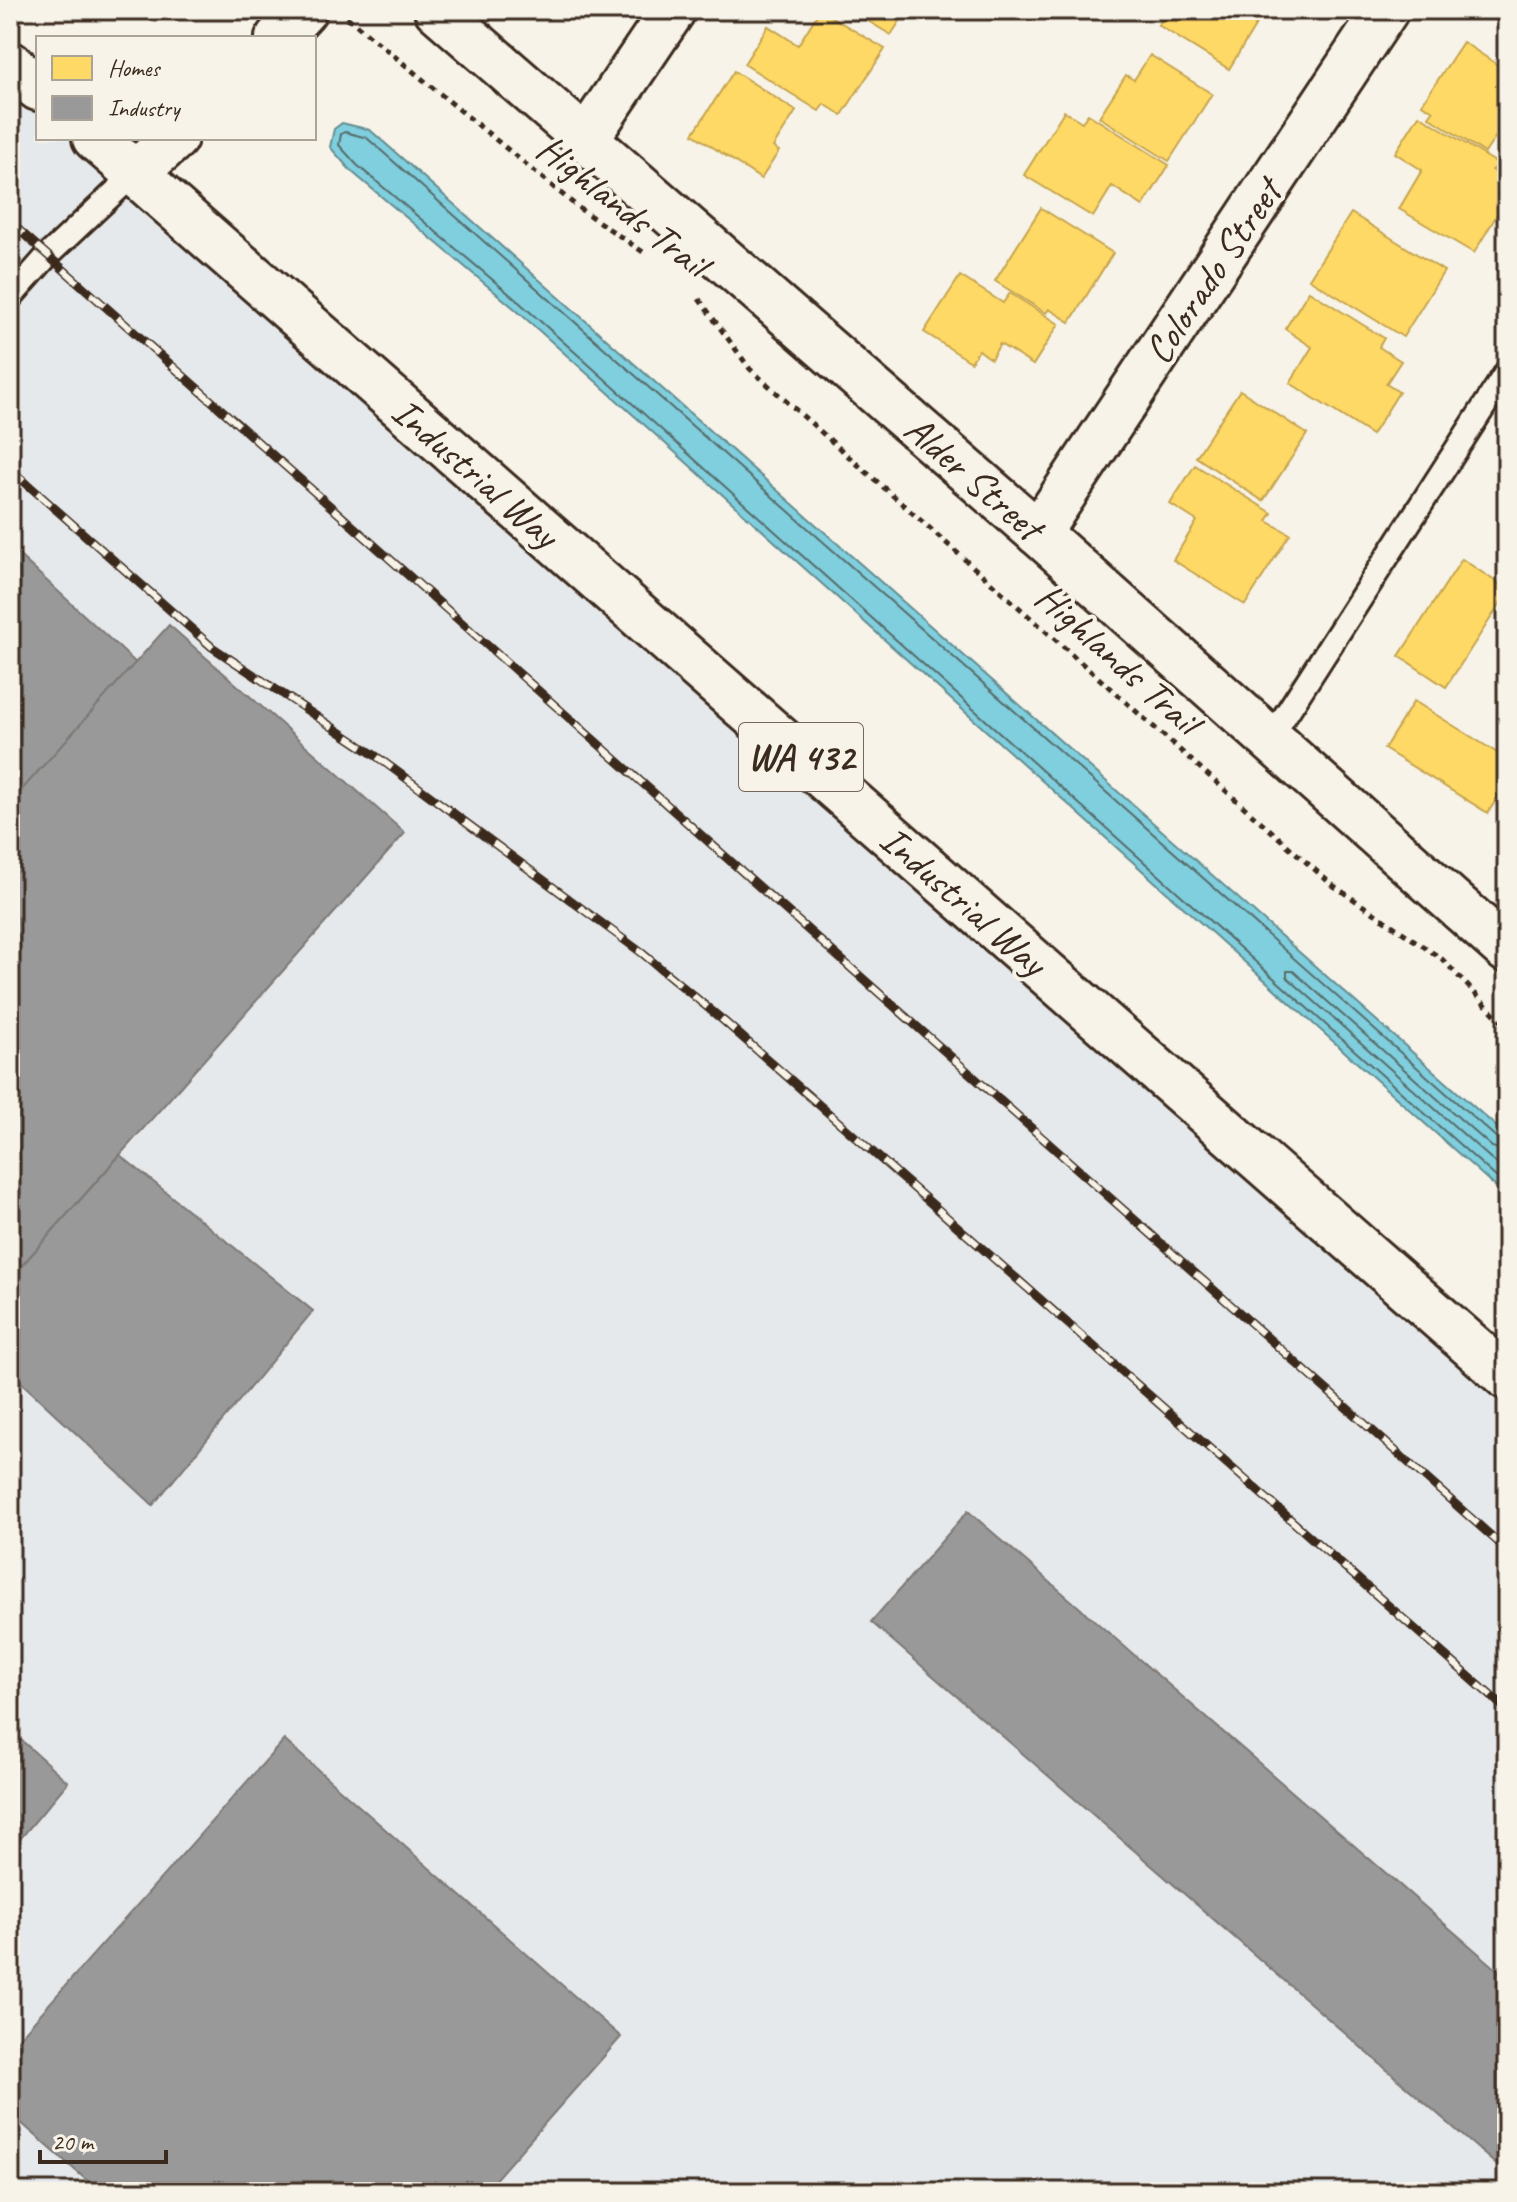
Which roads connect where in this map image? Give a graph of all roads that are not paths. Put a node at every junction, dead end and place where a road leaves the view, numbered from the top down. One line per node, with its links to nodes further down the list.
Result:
1 (304, 10): 5 (street)
2 (437, 10): 8 (street, Alder Street)
3 (673, 10): 8 (street)
4 (1386, 10): 14 (street, Colorado Street)
5 (280, 36)
6 (10, 64): 7 (street)
7 (36, 86)
8 (586, 139): 14 (street, Alder Street)
9 (97, 140): 11 (street, Industrial Way / WA 432)
10 (173, 140): 11 (street)
11 (135, 173): 12 (lane); 17 (street, Industrial Way / WA 432)
12 (10, 298)
13 (1507, 371): 15 (lane)
14 (1038, 533): 15 (street, Alder Street)
15 (1270, 739): 16 (street, Alder Street)
16 (1503, 935)
17 (1507, 1377)

